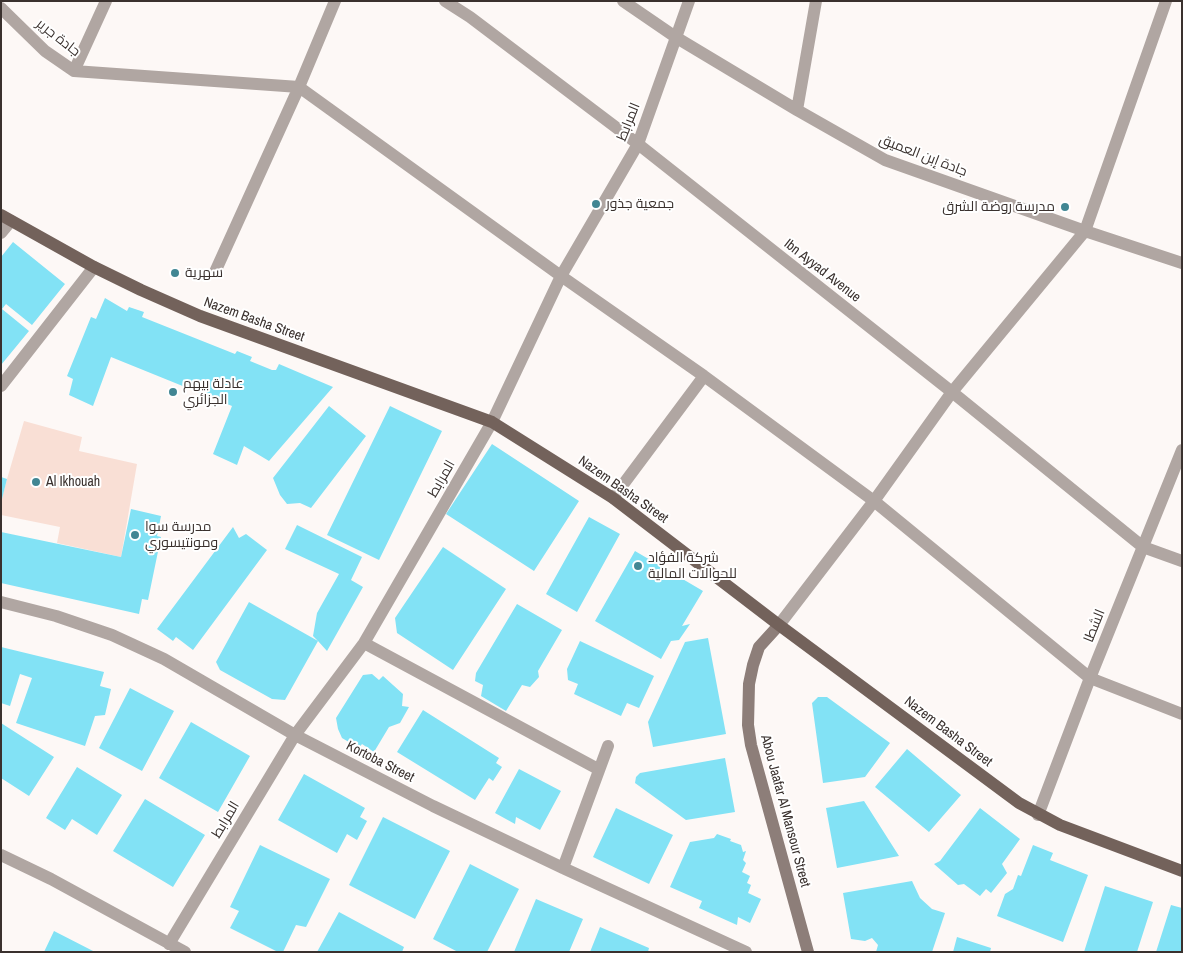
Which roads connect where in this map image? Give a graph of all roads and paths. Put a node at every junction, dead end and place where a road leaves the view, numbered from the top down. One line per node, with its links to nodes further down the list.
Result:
1 (106, 1): 10 (street)
2 (335, 1): 11 (street)
3 (445, 1): 13 (street, Ibn Ayyad Avenue)
4 (624, 1): 9 (street, جادة إبن العميق)
5 (689, 1): 9 (street, المرابط)
6 (816, 1): 12 (street)
7 (1166, 1): 15 (street)
8 (1, 8): 10 (street, جادة جرير)
9 (677, 38): 12 (street, جادة إبن العميق); 13 (street, المرابط)
10 (74, 70): 11 (street)
11 (299, 87): 19 (street); 20 (street)
12 (798, 110): 15 (street, جادة إبن العميق)
13 (638, 144): 20 (street, المرابط); 23 (street, Ibn Ayyad Avenue)
14 (6, 218): 16 (street); 18 (main road, Nazem Basha Street)
15 (1085, 231): 17 (street, جادة إبن العميق); 23 (street)
16 (1, 233)
17 (1182, 263)
18 (94, 267): 22 (street); 24 (main road, Nazem Basha Street)
19 (215, 272)
20 (561, 276): 21 (street); 24 (street, المرابط)
21 (704, 376): 26 (street); 27 (street)
22 (1, 386)
23 (952, 392): 27 (street); 28 (street, Ibn Ayyad Avenue)
24 (492, 422): 26 (main road, Nazem Basha Street); 32 (street, المرابط)
25 (1182, 450): 28 (street, الشطا)
26 (613, 498): 31 (main road, Nazem Basha Street)
27 (874, 501): 31 (street); 33 (street)
28 (1143, 546): 29 (street, Ibn Ayyad Avenue); 33 (street, الشطا)
29 (1182, 561)
30 (1, 602): 35 (street, Kortoba Street)
31 (779, 625): 38 (main road, Nazem Basha Street); 47 (main road, Abou Jaafar Al Mansour Street)
32 (364, 643): 35 (street, المرابط); 37 (street)
33 (1090, 678): 34 (street); 38 (street, الشطا)
34 (1182, 714)
35 (295, 736): 42 (street, Kortoba Street); 44 (street, المرابط)
36 (608, 746): 37 (street)
37 (598, 769): 42 (street)
38 (1038, 814): 43 (main road, Nazem Basha Street)
39 (1, 855): 40 (street)
40 (19, 862): 41 (street); 44 (street)
41 (1, 863)
42 (563, 868): 46 (street, Kortoba Street)
43 (1182, 871)
44 (168, 944): 45 (street)
45 (185, 952)
46 (746, 952)
47 (808, 952)

